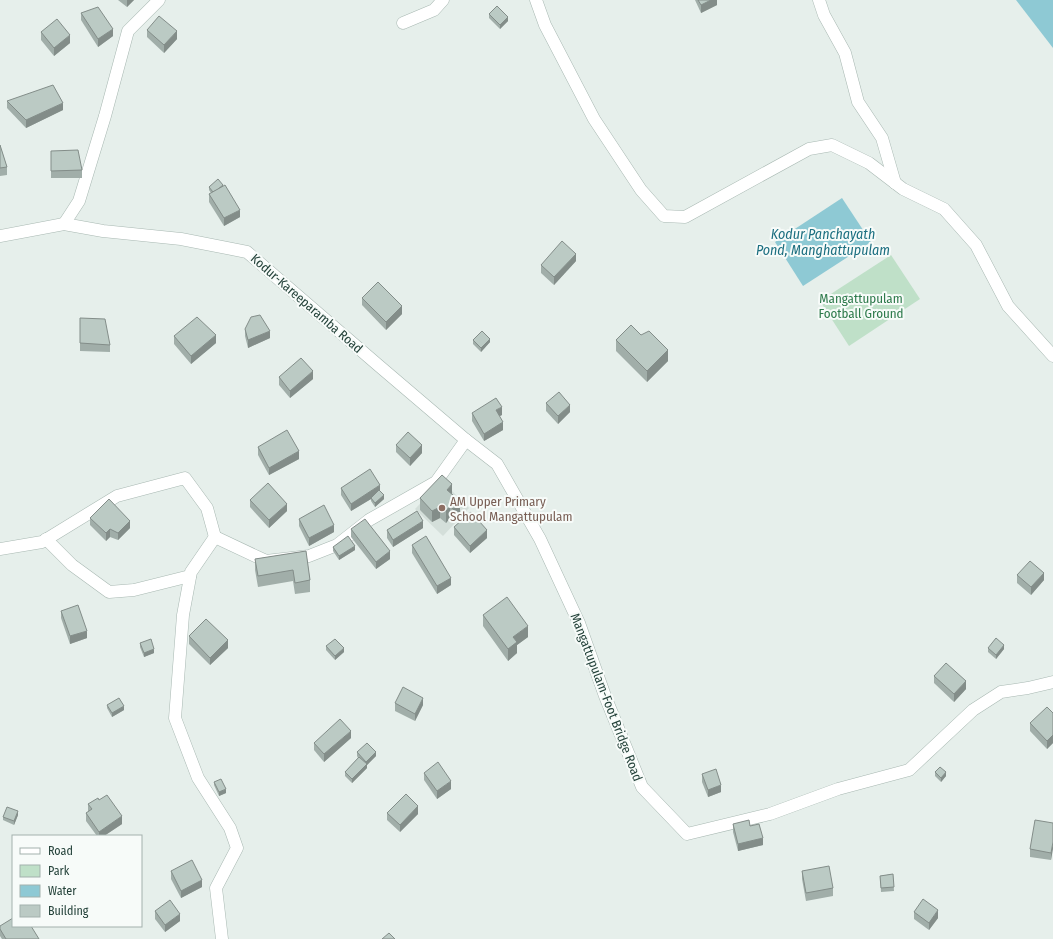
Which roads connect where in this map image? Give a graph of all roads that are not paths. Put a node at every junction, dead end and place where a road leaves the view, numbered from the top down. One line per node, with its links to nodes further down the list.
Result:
1 (159, 0): 7 (street)
2 (443, 0): 5 (street)
3 (536, 0): 6 (street)
4 (819, 0): 6 (street)
5 (403, 24)
6 (895, 183): 9 (street)
7 (64, 224): 8 (street, Kodur-Kareeparamba Road); 10 (street, Kodur-Kareeparamba Road)
8 (0, 236)
9 (1053, 356)
10 (466, 440): 11 (street); 15 (street, Mangattupulam-Foot Bridge Road)
11 (216, 537): 12 (street); 14 (street)
12 (46, 539): 13 (street); 14 (street)
13 (0, 550)
14 (190, 576): 16 (street)
15 (1053, 682)
16 (222, 939)

